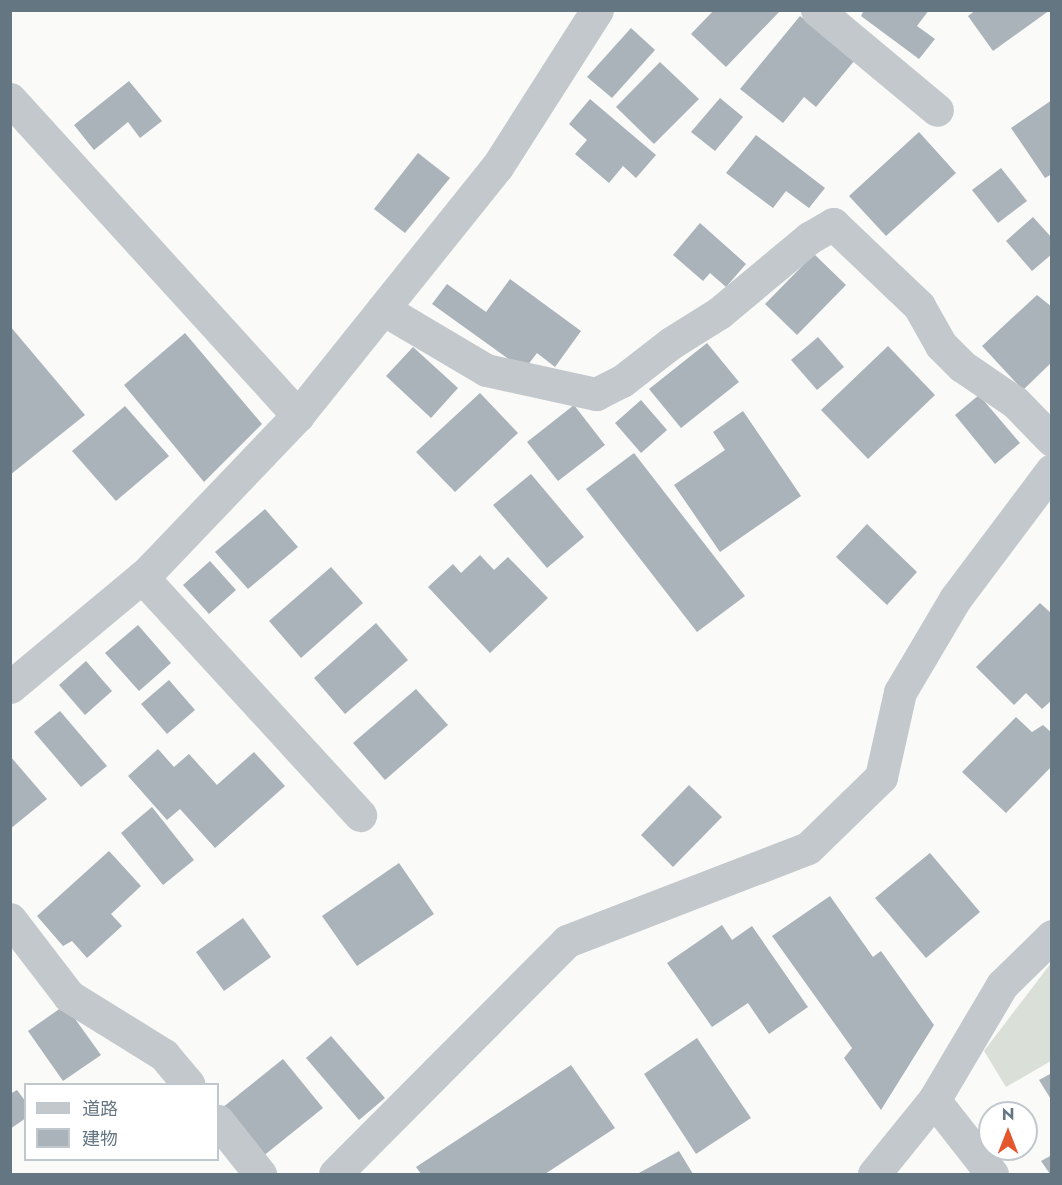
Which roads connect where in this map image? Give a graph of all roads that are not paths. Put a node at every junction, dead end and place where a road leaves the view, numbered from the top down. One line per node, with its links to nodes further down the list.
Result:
1 (597, 10): 5 (street)
2 (827, 13): 4 (street)
3 (10, 99): 6 (street)
4 (937, 110)
5 (383, 309): 6 (street); 7 (street)
6 (298, 415): 9 (street)
7 (1052, 440)
8 (1052, 470): 18 (street)
9 (142, 577): 10 (street); 11 (street)
10 (10, 687)
11 (360, 815)
12 (10, 919): 14 (street)
13 (1052, 936): 15 (street)
14 (187, 1083)
15 (934, 1100): 19 (street); 20 (street)
16 (219, 1123): 17 (street)
17 (260, 1174)
18 (335, 1174)
19 (874, 1174)
20 (993, 1174)

